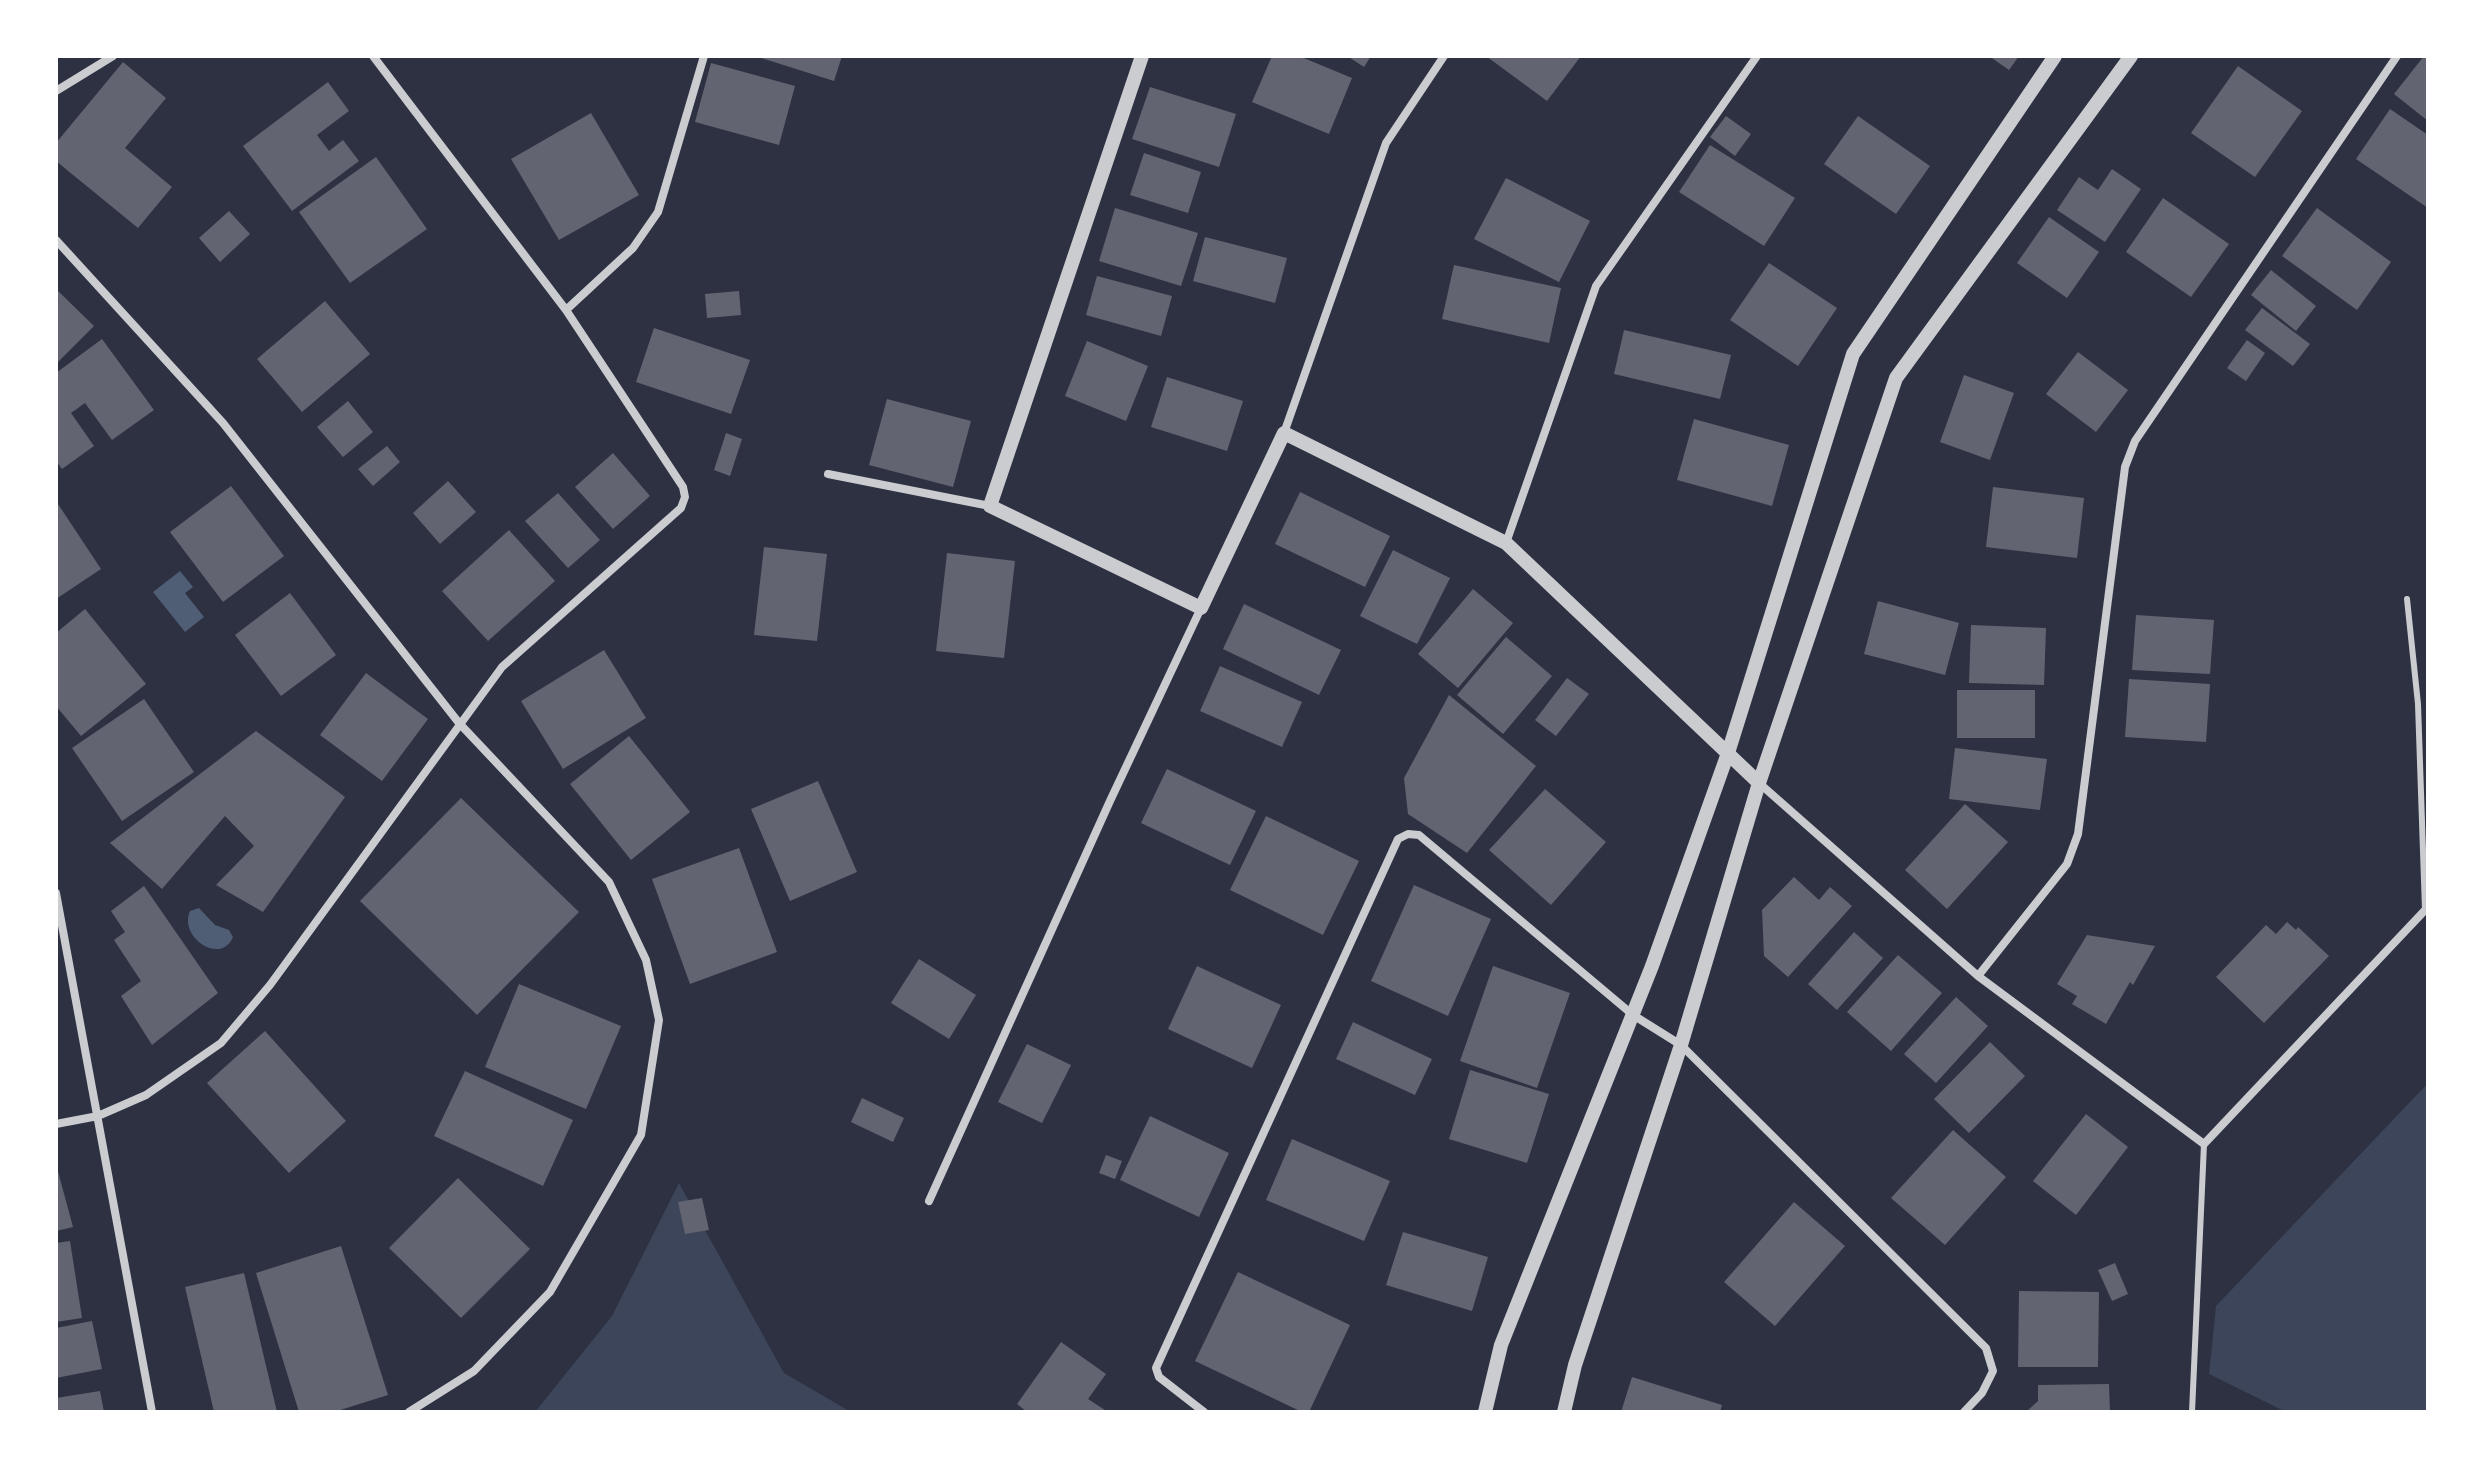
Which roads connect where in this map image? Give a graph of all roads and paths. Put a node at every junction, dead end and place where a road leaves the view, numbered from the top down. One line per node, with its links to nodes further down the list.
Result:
1 (113, 56): 10 (street)
2 (373, 56): 12 (street)
3 (704, 56): 12 (street)
4 (1142, 56): 15 (street)
5 (1444, 56): 13 (street)
6 (1757, 56): 16 (street)
7 (2055, 56): 20 (street)
8 (2131, 56): 21 (street)
9 (2397, 56): 24 (street)
10 (56, 91)
11 (56, 240): 19 (street)
12 (566, 310): 19 (street)
13 (1284, 433): 16 (street); 18 (street)
14 (828, 474): 15 (street)
15 (990, 506): 18 (street)
16 (1506, 543): 20 (street)
17 (2407, 599): 23 (lane)
18 (1201, 608): 30 (street)
19 (459, 723): 27 (street); 32 (street)
20 (1728, 753): 21 (street); 25 (street)
21 (1759, 783): 24 (street); 26 (street)
22 (56, 893): 27 (street)
23 (2427, 909): 29 (street)
24 (1978, 976): 29 (street)
25 (1633, 1015): 26 (street); 33 (street); 34 (street)
26 (1681, 1045): 35 (street); 36 (street)
27 (98, 1116): 28 (street); 31 (street)
28 (56, 1124)
29 (2204, 1144): 37 (lane)
30 (929, 1201)
31 (152, 1412)
32 (409, 1412)
33 (1204, 1412)
34 (1485, 1412)
35 (1564, 1412)
36 (1964, 1412)
37 (2192, 1412)

